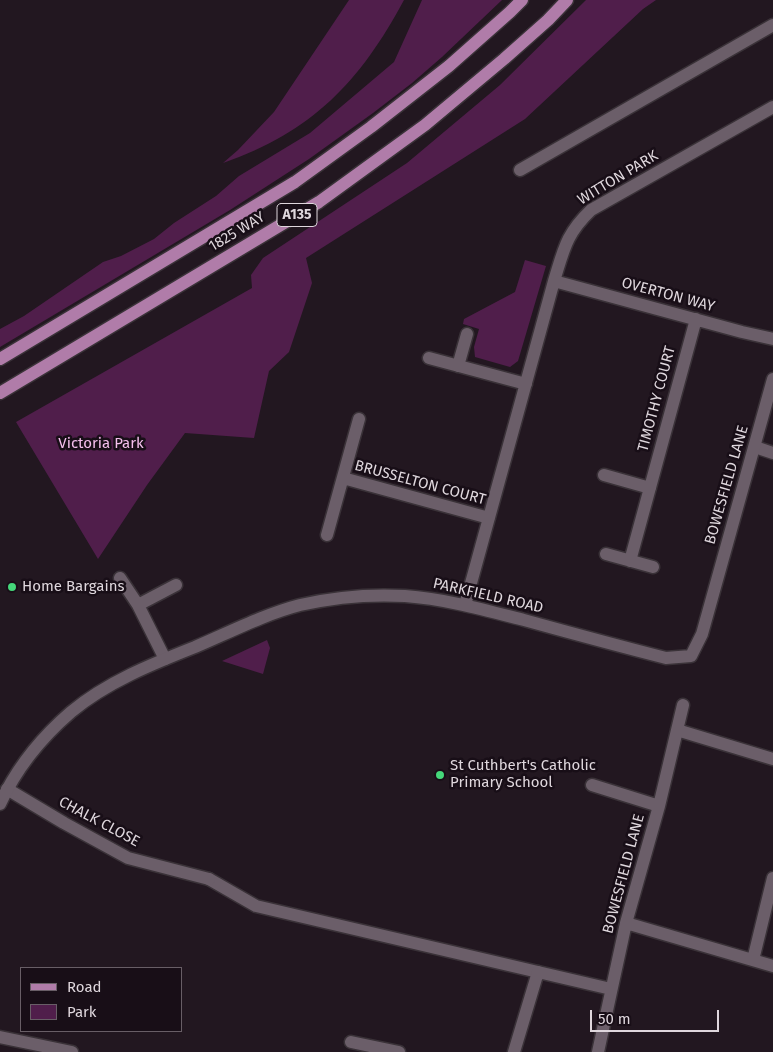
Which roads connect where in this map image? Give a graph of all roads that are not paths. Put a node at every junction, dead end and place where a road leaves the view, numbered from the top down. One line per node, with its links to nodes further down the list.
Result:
1 (522, 0): 11 (main road, 1825 WAY / A135)
2 (567, 0): 15 (main road, 1825 WAY / A135)
3 (773, 26): 5 (street)
4 (773, 107): 6 (street, WITTON PARK)
5 (520, 170)
6 (554, 281): 7 (street, OVERTON WAY); 14 (street, WITTON PARK)
7 (696, 319): 9 (street, OVERTON WAY); 21 (street, TIMOTHY COURT)
8 (467, 334): 12 (street)
9 (773, 339)
10 (429, 358): 12 (street)
11 (0, 359)
12 (458, 366): 14 (street)
13 (773, 379): 17 (street, BOWESFIELD LANE)
14 (526, 384): 22 (street, WITTON PARK)
15 (0, 393)
16 (359, 419): 20 (street, BRUSSELTON COURT)
17 (755, 447): 18 (street); 31 (street, BOWESFIELD LANE)
18 (773, 453)
19 (604, 476): 21 (street)
20 (343, 478): 22 (street, BRUSSELTON COURT); 23 (street, BRUSSELTON COURT)
21 (650, 488): 25 (street, TIMOTHY COURT)
22 (489, 518): 30 (street, WITTON PARK)
23 (327, 535)
24 (606, 554): 25 (street)
25 (630, 561): 26 (street)
26 (653, 567)
27 (120, 578): 29 (street)
28 (176, 584): 29 (street)
29 (138, 605): 32 (street)
30 (465, 605): 31 (street, PARKFIELD ROAD); 32 (street, PARKFIELD ROAD)
31 (692, 656)
32 (164, 659): 37 (street, PARKFIELD ROAD)
33 (683, 705): 34 (street, BOWESFIELD LANE)
34 (677, 730): 35 (street); 39 (street, BOWESFIELD LANE)
35 (773, 759)
36 (592, 785): 39 (street)
37 (7, 789): 38 (street, PARKFIELD ROAD); 44 (street, CHALK CLOSE)
38 (0, 804)
39 (659, 806): 41 (street, BOWESFIELD LANE)
40 (773, 878): 42 (street)
41 (626, 923): 42 (street); 45 (street, BOWESFIELD LANE)
42 (753, 960): 43 (street)
43 (773, 966)
44 (538, 972): 45 (street, CHALK CLOSE); 50 (street)
45 (611, 989): 51 (street, BOWESFIELD LANE)
46 (0, 1037): 48 (street)
47 (351, 1042): 49 (street)
48 (72, 1052)
49 (399, 1052)
50 (514, 1052)
51 (598, 1052)

